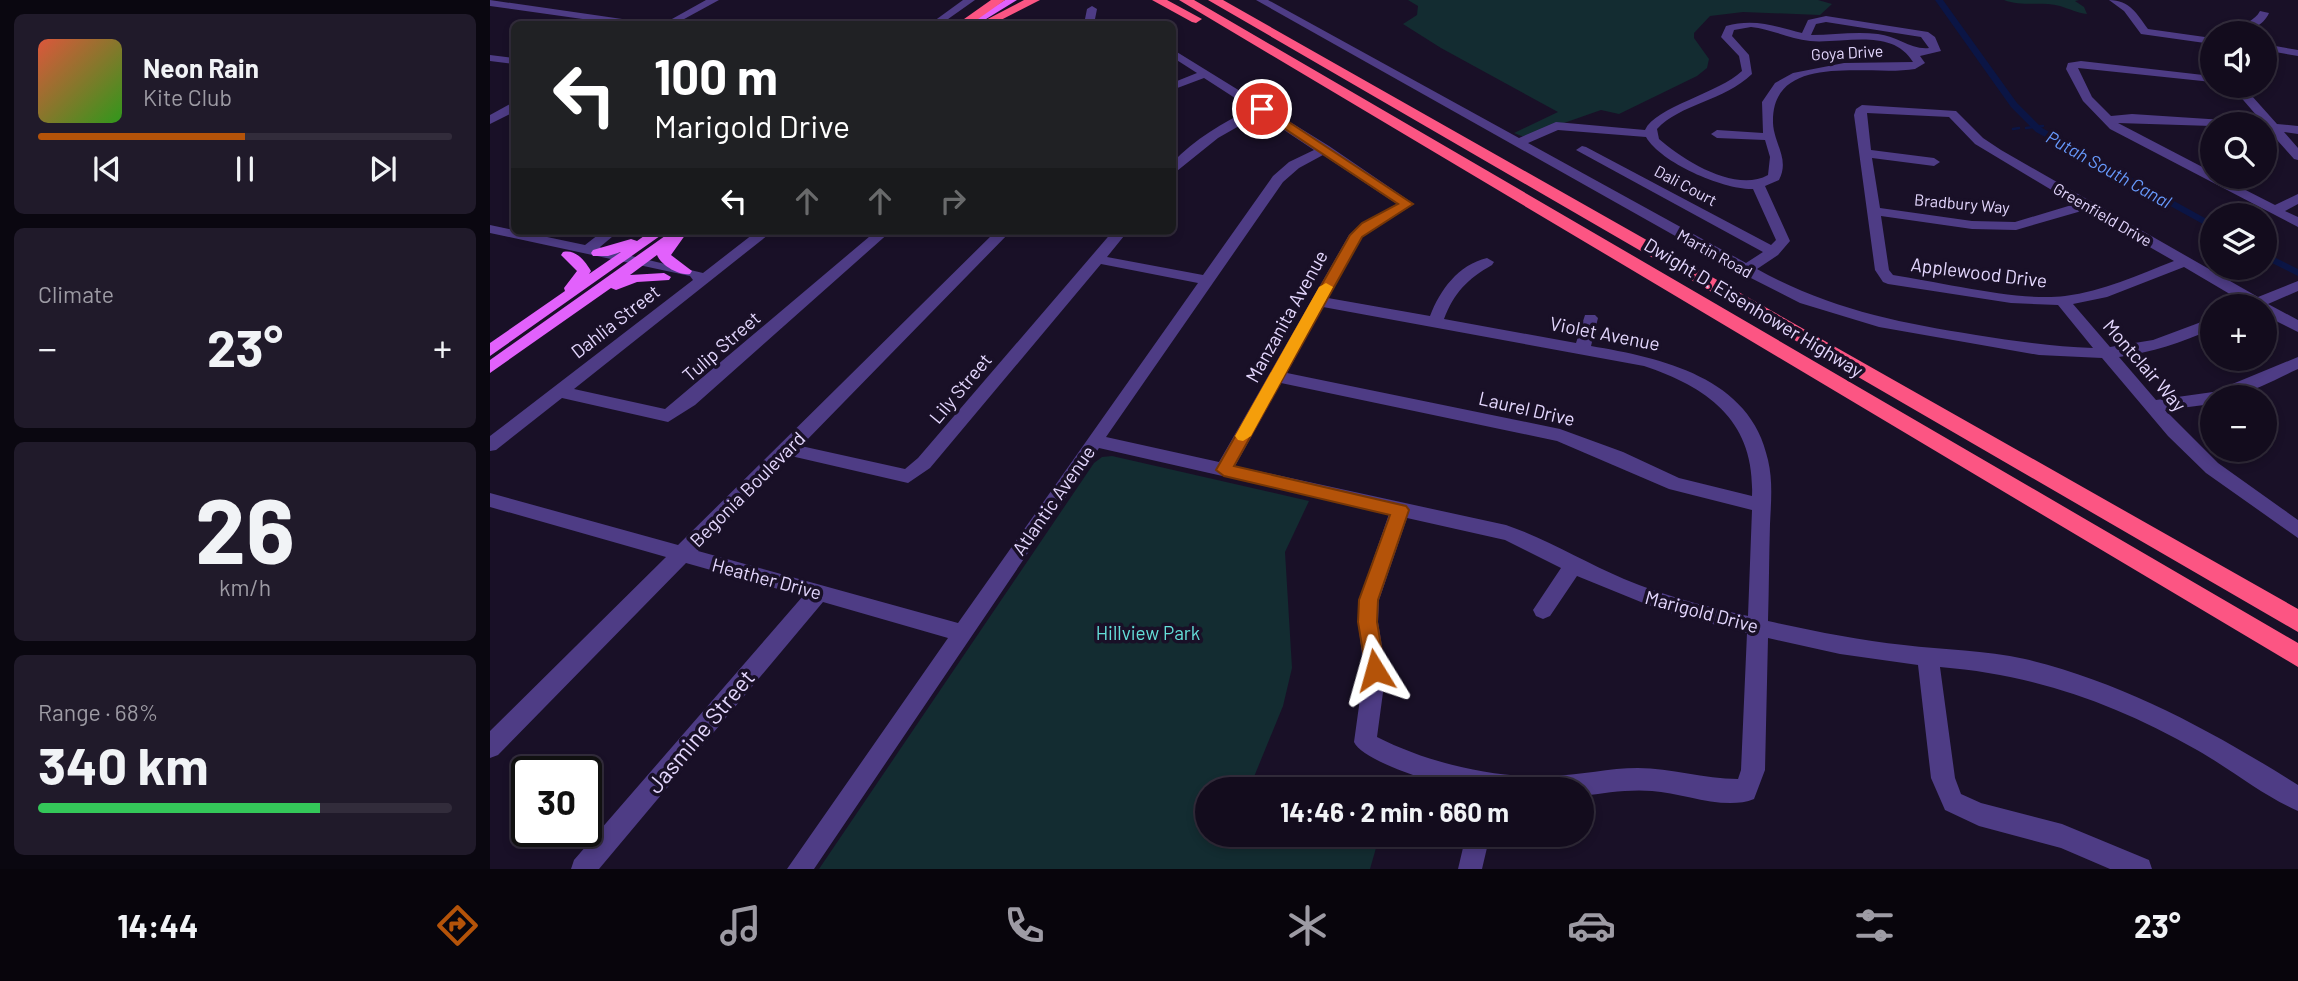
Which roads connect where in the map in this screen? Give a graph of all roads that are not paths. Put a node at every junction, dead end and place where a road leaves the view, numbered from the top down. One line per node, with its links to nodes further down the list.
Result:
1 (714, 0): 17 (street)
2 (970, 0): 18 (street)
3 (999, 0): 19 (highway)
4 (1012, 0): 20 (main road)
5 (1025, 0): 21 (main road)
6 (1034, 0): 22 (highway)
7 (1158, 0): 33 (highway)
8 (1185, 0): 33 (highway, Dwight D. Eisenhower Highway)
9 (1214, 0): 33 (highway, Dwight D. Eisenhower Highway)
10 (1240, 0): 33 (highway)
11 (1261, 0): 50 (street, Martin Road)
12 (2114, 0): 26 (street)
13 (490, 3): 16 (street)
14 (1092, 9): 23 (street)
15 (2264, 12): 24 (street)
16 (615, 21)
17 (674, 21)
18 (939, 21)
19 (968, 21)
20 (976, 21)
21 (988, 21)
22 (989, 21)
23 (1090, 21)
24 (2257, 21)
25 (1805, 37): 28 (street, Goya Drive); 28 (street, Goya Drive); 46 (street, Goya Drive)
26 (2200, 39)
27 (2277, 49): 29 (street)
28 (1913, 53): 49 (street, Goya Drive)
29 (2298, 53)
30 (1176, 54): 34 (street)
31 (490, 58): 32 (street)
32 (511, 61)
33 (1323, 72): 123 (highway, Dwight D. Eisenhower Highway); 127 (highway, Dwight D. Eisenhower Highway)
34 (1208, 73): 36 (street); 39 (street)
35 (2200, 78): 42 (street)
36 (1176, 85)
37 (2246, 98): 40 (street)
38 (511, 109): 41 (street)
39 (1262, 109): 51 (street); 56 (street)
40 (2257, 112)
41 (490, 120)
42 (2107, 120): 43 (street); 59 (street)
43 (2200, 122)
44 (2277, 128): 45 (street)
45 (2298, 130)
46 (1651, 134): 50 (street); 57 (street)
47 (1717, 134): 49 (street)
48 (2277, 135): 54 (street)
49 (1770, 137): 57 (street, Goya Drive)
50 (1519, 143): 86 (street, Martin Road)
51 (1325, 149): 89 (street, Atlantic Avenue); 93 (street, Manzanita Avenue)
52 (1582, 150): 78 (street, Dali Court)
53 (1866, 153): 55 (street); 60 (street, Greenfield Drive); 62 (street)
54 (2298, 156)
55 (1934, 162)
56 (1176, 166)
57 (1757, 184): 78 (street)
58 (2298, 198): 61 (street)
59 (2260, 203)
60 (2086, 205): 62 (street, Bradbury Way); 82 (street, Greenfield Drive)
61 (2277, 210)
62 (1873, 211): 94 (street, Applewood Drive)
63 (2277, 212): 64 (street)
64 (2298, 223)
65 (490, 229): 66 (street)
66 (511, 234)
67 (517, 235): 79 (street)
68 (607, 235): 79 (street)
69 (649, 235): 79 (main road)
70 (654, 235): 84 (main road)
71 (675, 235): 84 (main road)
72 (679, 235): 85 (main road)
73 (761, 235): 88 (street, Dahlia Street)
74 (879, 235): 108 (street, Tulip Street)
75 (1000, 235): 113 (street, Begonia Boulevard)
76 (1118, 235): 81 (street, Lily Street)
77 (490, 236): 80 (street)
78 (1773, 252): 86 (street)
79 (597, 253): 84 (street)
80 (568, 255): 84 (street); 102 (main road)
81 (1097, 259): 89 (street); 113 (street, Lily Street)
82 (2185, 261): 91 (street, Greenfield Drive); 94 (street, Applewood Drive)
83 (1486, 262): 98 (street)
84 (626, 263): 85 (street); 87 (street); 97 (main road); 102 (main road)
85 (685, 271): 88 (street)
86 (1746, 271): 103 (street, Martin Road)
87 (664, 277): 88 (street); 97 (main road)
88 (702, 280): 108 (street, Dahlia Street)
89 (1208, 280): 111 (street, Atlantic Avenue)
90 (2298, 286): 92 (street)
91 (2239, 294)
92 (2277, 296)
93 (1319, 301): 98 (street, Violet Avenue); 106 (street, Manzanita Avenue)
94 (2062, 301): 103 (street, Montclair Way)
95 (2277, 316): 99 (street, Greenfield Drive)
96 (1590, 318): 101 (street)
97 (555, 321): 105 (main road)
98 (1435, 322): 101 (street, Violet Avenue)
99 (2298, 327)
100 (2200, 328): 103 (street, Martin Road)
101 (1582, 349): 116 (street, Violet Avenue)
102 (490, 350)
103 (2105, 352): 110 (street, Montclair Way)
104 (2298, 362): 107 (street)
105 (490, 368)
106 (1276, 377): 114 (street, Manzanita Avenue); 116 (street, Laurel Drive)
107 (2249, 385)
108 (559, 391): 112 (street, Dahlia Street)
109 (2200, 400): 110 (street)
110 (2152, 406): 118 (street, Montclair Way)
111 (1095, 441): 114 (street, Marigold Drive); 125 (street, Atlantic Avenue)
112 (490, 445)
113 (787, 449): 119 (street, Begonia Boulevard)
114 (1224, 470): 117 (street, Marigold Drive)
115 (490, 500): 119 (street, Heather Drive)
116 (1761, 505): 124 (street, Violet Avenue)
117 (1400, 510): 120 (street, Marigold Drive); 129 (street)
118 (2298, 530)
119 (682, 554): 121 (street, Heather Drive); 128 (street, Begonia Boulevard)
120 (1574, 565): 122 (street); 124 (street, Marigold Drive)
121 (818, 593): 125 (street, Heather Drive); 133 (street, Jasmine Street)
122 (1544, 610)
123 (2298, 621)
124 (1757, 626): 126 (street, Marigold Drive); 130 (street, Violet Avenue)
125 (963, 633): 134 (street, Atlantic Avenue)
126 (1928, 656): 131 (street, Marigold Drive); 136 (street)
127 (2298, 656)
128 (490, 747)
129 (1460, 777)
130 (1594, 783)
131 (2298, 799)
132 (1475, 847): 135 (street)
133 (583, 869)
134 (799, 869)
135 (1470, 869)
136 (2140, 869)

